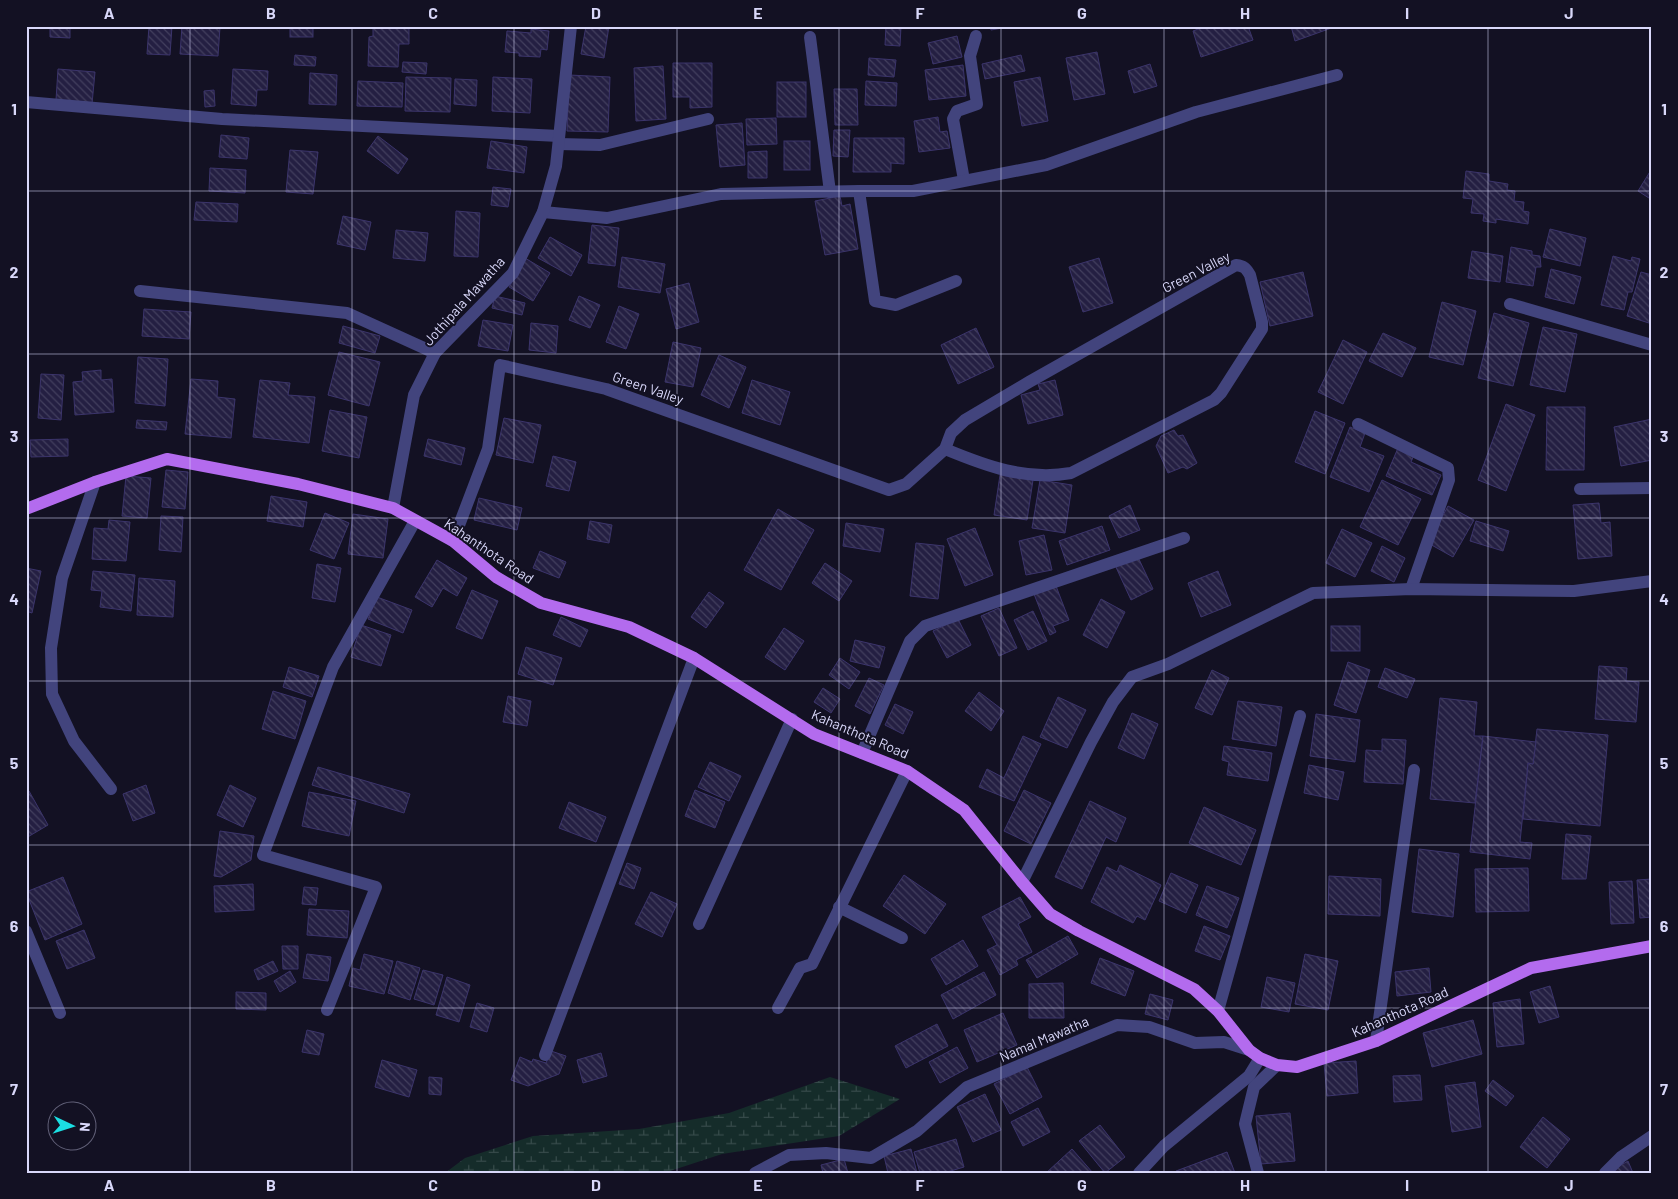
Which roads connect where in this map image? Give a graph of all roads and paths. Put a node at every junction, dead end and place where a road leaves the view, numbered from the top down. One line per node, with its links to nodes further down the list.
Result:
1 (571, 26): 7 (street, Jothipala Mawatha)
2 (976, 36): 8 (street)
3 (810, 37): 10 (street)
4 (1337, 74): 8 (street)
5 (26, 102): 7 (street)
6 (708, 119): 7 (street)
7 (559, 140): 11 (street, Jothipala Mawatha)
8 (964, 180): 9 (street)
9 (859, 191): 10 (street); 12 (street)
10 (830, 192): 11 (street)
11 (543, 212): 16 (street, Jothipala Mawatha)
12 (956, 281)
13 (140, 291): 16 (street)
14 (1510, 304): 15 (street)
15 (1652, 345)
16 (435, 353): 22 (street, Jothipala Mawatha)
17 (1358, 424): 28 (street)
18 (945, 449): 18 (street, Green Valley); 26 (street, Green Valley)
19 (95, 482): 22 (main road, Kahanthota Road); 23 (main road, Kahanthota Road); 35 (street)
20 (1652, 488): 21 (street)
21 (1580, 489)
22 (393, 508): 24 (main road, Kahanthota Road)
23 (26, 509)
24 (415, 521): 26 (main road, Kahanthota Road); 43 (street)
25 (1184, 538): 32 (street)
26 (453, 541): 29 (main road, Kahanthota Road)
27 (1652, 581): 28 (street)
28 (1411, 589): 36 (street)
29 (694, 658): 31 (main road, Kahanthota Road); 48 (street)
30 (1300, 716): 44 (street)
31 (792, 719): 32 (main road, Kahanthota Road); 38 (street)
32 (862, 753): 34 (main road, Kahanthota Road)
33 (1414, 770): 46 (street)
34 (908, 771): 36 (main road, Kahanthota Road); 37 (street)
35 (111, 789)
36 (1022, 882): 44 (main road, Kahanthota Road)
37 (839, 907): 40 (street); 42 (street)
38 (699, 924)
39 (26, 931): 45 (street)
40 (902, 938)
41 (1652, 946): 46 (main road, Kahanthota Road)
42 (778, 1008)
43 (327, 1010)
44 (1218, 1010): 47 (main road, Kahanthota Road)
45 (60, 1013)
46 (1376, 1041): 50 (main road, Kahanthota Road)
47 (1249, 1050): 49 (main road, Kahanthota Road); 52 (street, Namal Mawatha)
48 (545, 1055)
49 (1260, 1058): 50 (main road, Kahanthota Road); 53 (street)
50 (1277, 1065): 54 (street)
51 (1652, 1136): 55 (street)
52 (755, 1173)
53 (1139, 1173)
54 (1258, 1173)
55 (1605, 1173)

